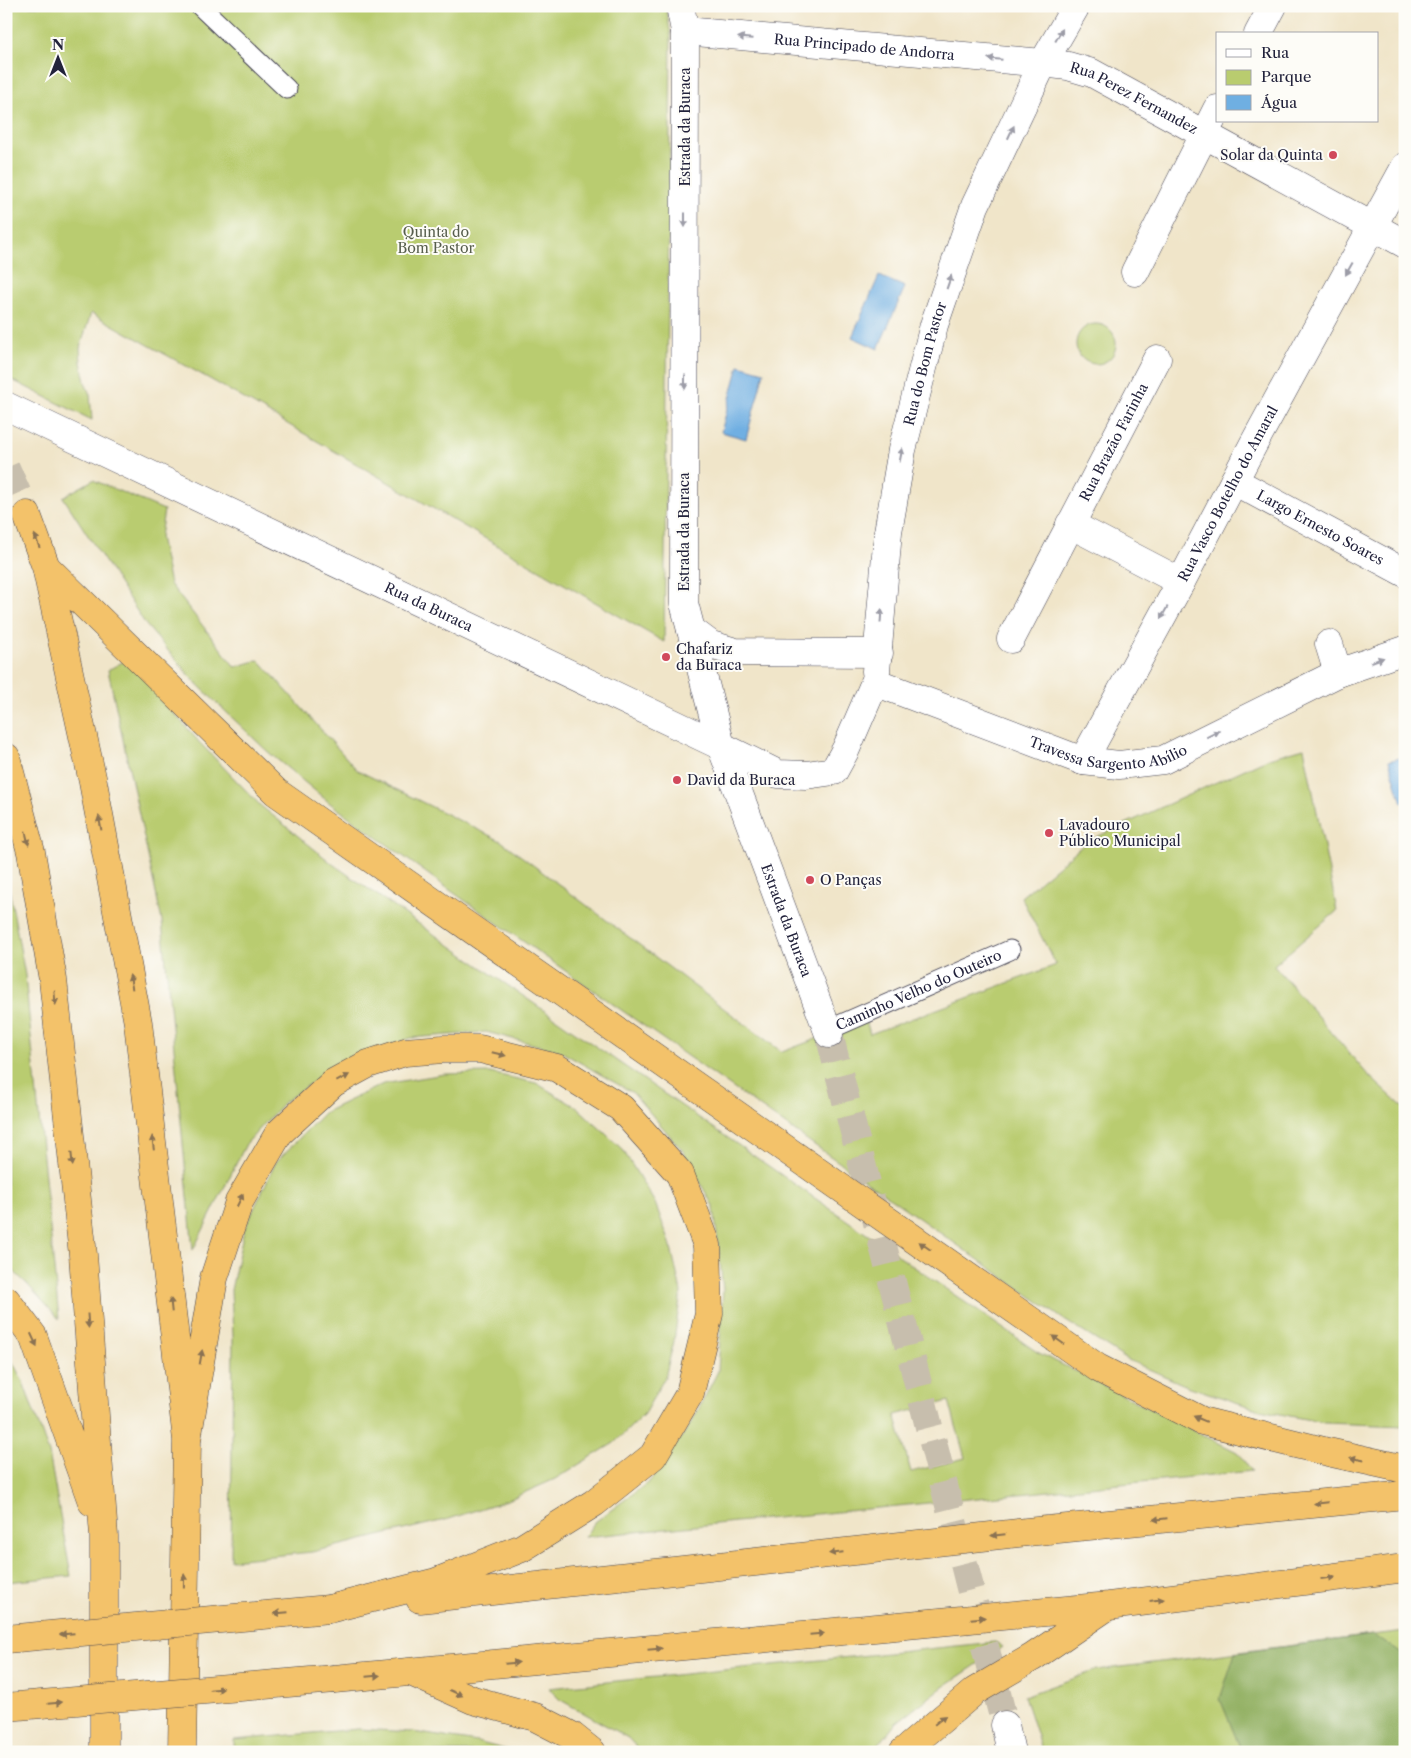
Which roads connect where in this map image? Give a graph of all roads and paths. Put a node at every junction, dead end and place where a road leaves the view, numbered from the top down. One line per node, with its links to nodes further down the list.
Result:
1 (200, 6): 7 (lane)
2 (1076, 6): 6 (street, Rua do Bom Pastor, one-way to 2)
3 (1273, 6): 5 (street)
4 (682, 19): 6 (street, Rua Principado de Andorra, one-way to 4); 22 (street, Estrada da Buraca, one-way to 22)
5 (1259, 32)
6 (1043, 63): 9 (street, Rua Perez Fernandez); 26 (street, Rua do Bom Pastor, one-way to 6)
7 (287, 89)
8 (1216, 111): 9 (street)
9 (1204, 134): 11 (street, Rua Perez Fernandez); 13 (street)
10 (1405, 167): 11 (street, Rua Vasco Botelho do Amaral)
11 (1372, 226): 12 (street, Rua Perez Fernandez); 16 (street, Rua Vasco Botelho do Amaral, one-way to 16)
12 (1405, 244)
13 (1135, 272)
14 (1157, 359): 18 (street, Rua Brazão Farinha)
15 (6, 406): 29 (street, Rua da Buraca)
16 (1234, 481): 20 (street, Largo Ernesto Soares); 21 (street, Rua Vasco Botelho do Amaral)
17 (27, 515): 19 (highway, one-way to 17)
18 (1070, 524): 21 (street); 23 (street, Rua Brazão Farinha)
19 (46, 566): 35 (highway, one-way to 19); 36 (highway, one-way to 19)
20 (1405, 573)
21 (1181, 582): 31 (street, Rua Vasco Botelho do Amaral, one-way to 31)
22 (691, 630): 26 (street); 29 (street, Estrada da Buraca)
23 (1011, 639)
24 (1329, 644): 27 (street)
25 (1405, 650): 27 (street, Travessa Sargento Abílio, one-way to 25)
26 (878, 653): 28 (street, Rua do Bom Pastor)
27 (1338, 673): 31 (street, Travessa Sargento Abílio, one-way to 27)
28 (875, 682): 29 (street, Rua da Buraca); 31 (street, Travessa Sargento Abílio)
29 (721, 746): 33 (street, Estrada da Buraca)
30 (6, 757): 38 (highway, one-way to 38)
31 (1083, 761)
32 (1010, 950): 33 (lane, Caminho Velho do Outeiro)
33 (828, 1032)
34 (6, 1300): 38 (highway, one-way to 38)
35 (187, 1440): 41 (highway, one-way to 41); 47 (highway, one-way to 35)
36 (1405, 1469)
37 (1405, 1495): 41 (highway, one-way to 41)
38 (104, 1536): 46 (highway)
39 (1405, 1568): 40 (highway, one-way to 39)
40 (1109, 1606): 43 (highway, one-way to 40); 49 (highway, one-way to 40)
41 (330, 1609): 42 (highway, one-way to 42, bridge)
42 (6, 1639)
43 (411, 1672): 44 (highway, one-way to 43, bridge); 48 (highway, one-way to 48)
44 (6, 1707)
45 (1005, 1725): 50 (street)
46 (104, 1752)
47 (182, 1752)
48 (592, 1752)
49 (903, 1752)
50 (1011, 1752)

